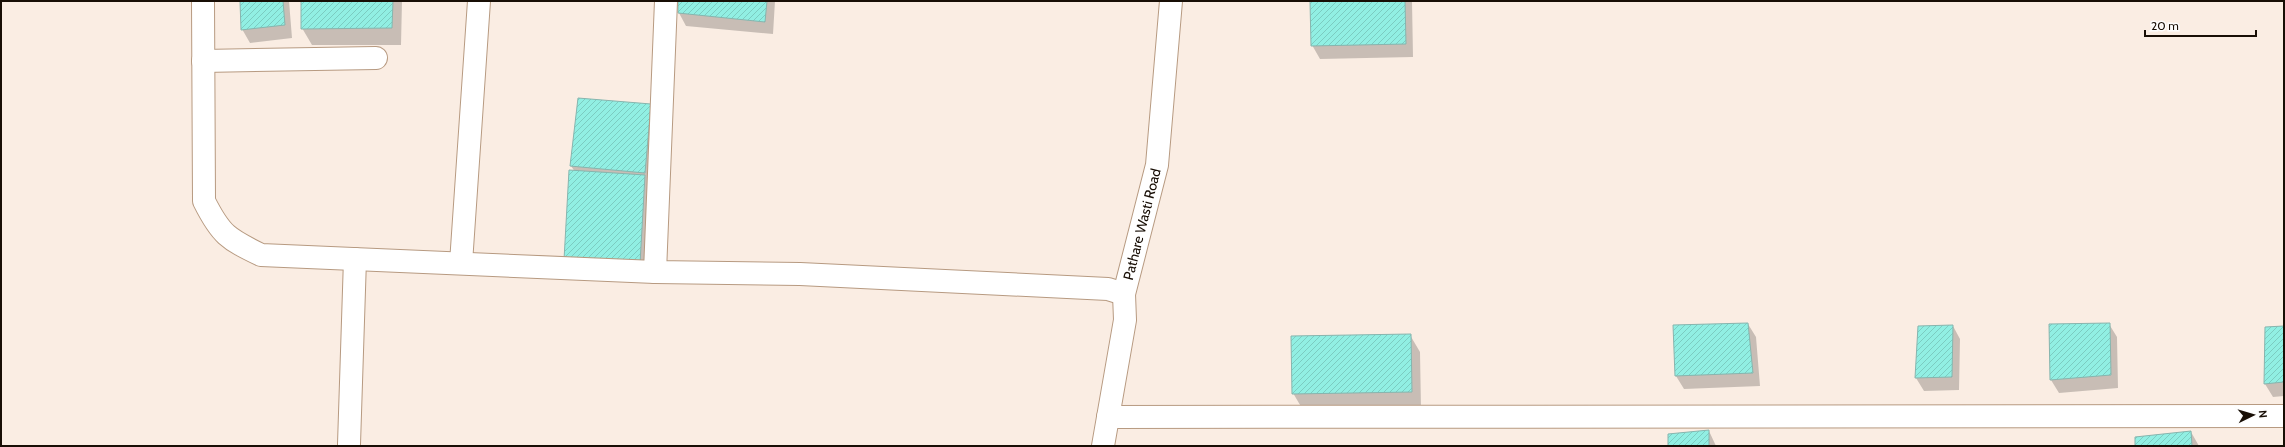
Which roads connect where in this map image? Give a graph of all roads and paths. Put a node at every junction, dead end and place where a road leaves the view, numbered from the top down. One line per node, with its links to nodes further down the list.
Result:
1 (203, 1): 6 (street)
2 (479, 1): 8 (street)
3 (666, 1): 9 (street)
4 (1171, 1): 10 (street, Pathare Wasti Road)
5 (376, 58): 6 (street)
6 (203, 61): 7 (street)
7 (355, 259): 8 (street); 13 (street)
8 (461, 263): 9 (street)
9 (655, 272): 10 (street)
10 (1124, 294): 12 (street, Pathare Wasti Road)
11 (2284, 416): 12 (street)
12 (1108, 417): 14 (street, Pathare Wasti Road)
13 (349, 444)
14 (1103, 446)

